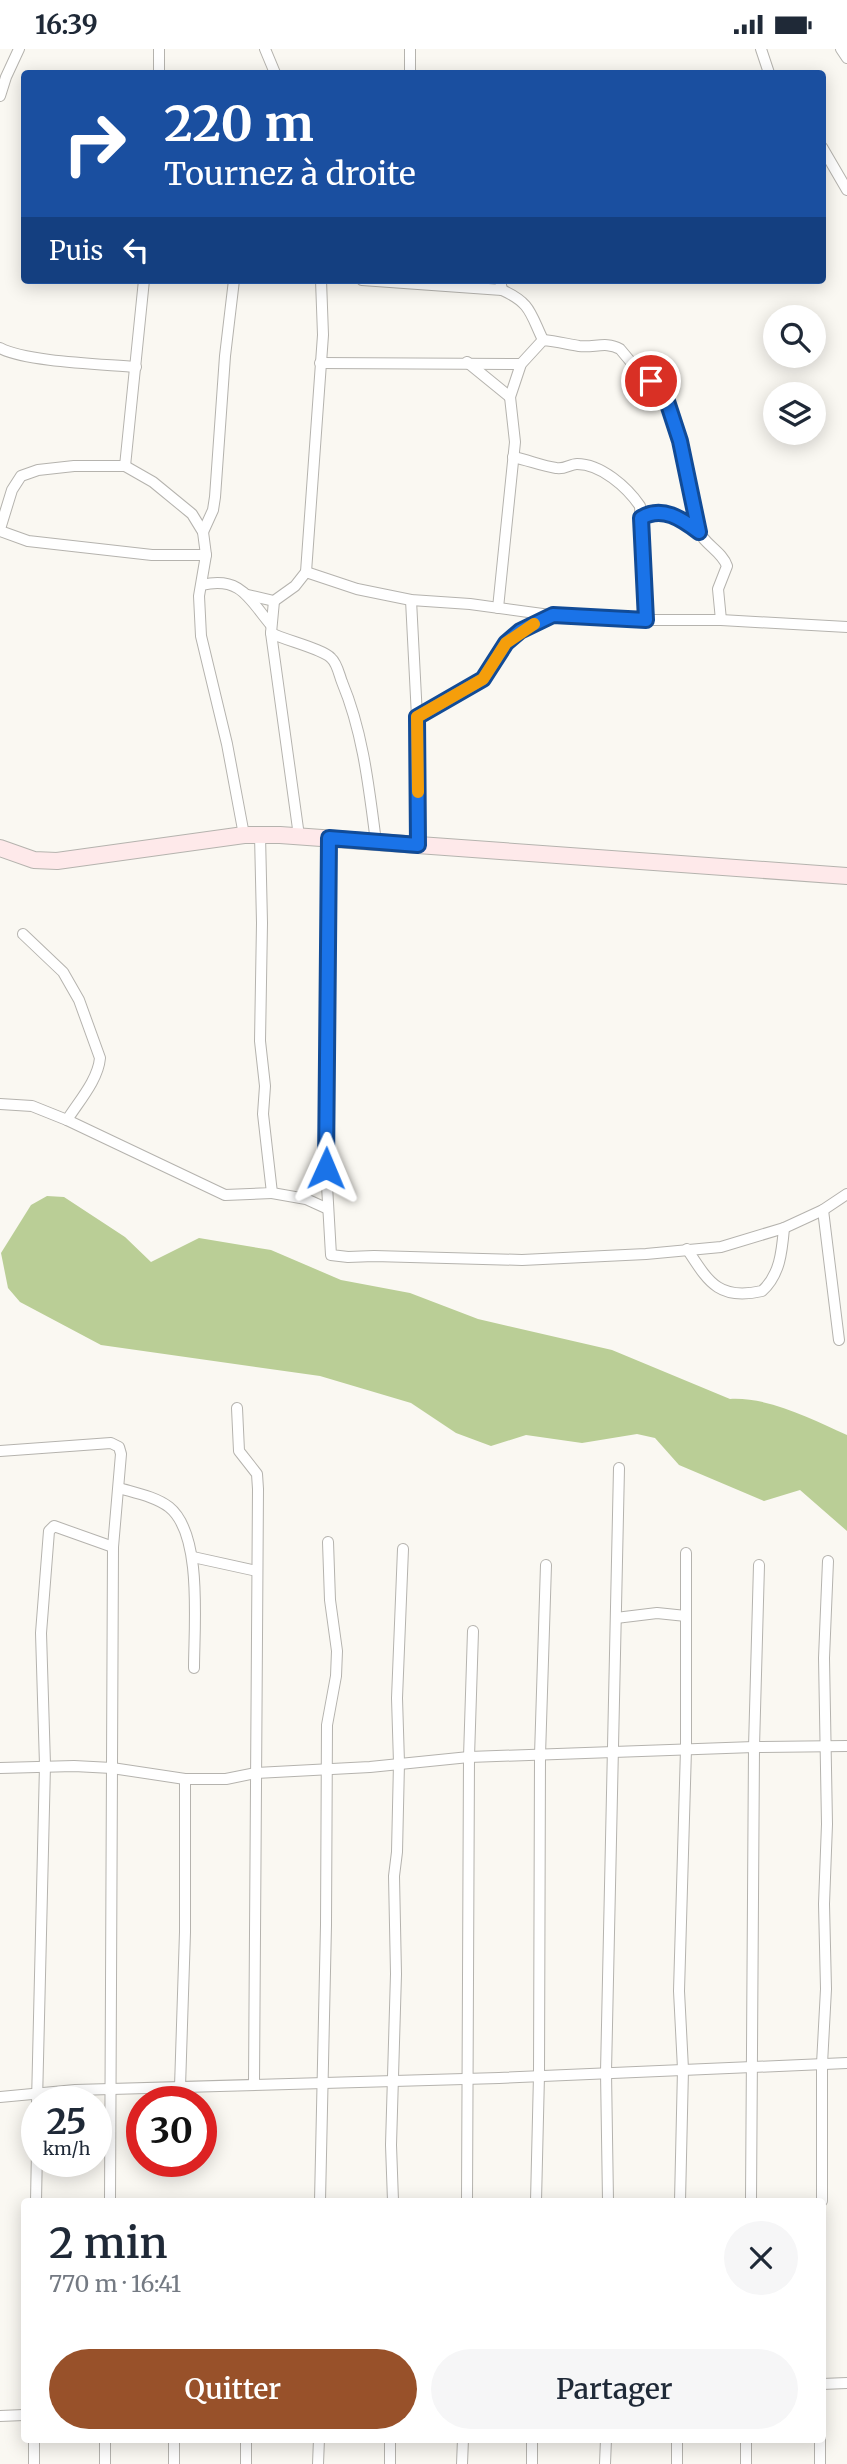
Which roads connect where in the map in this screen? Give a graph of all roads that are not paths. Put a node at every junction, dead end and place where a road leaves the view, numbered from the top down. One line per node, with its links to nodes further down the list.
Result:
1 (19, 49): 12 (street)
2 (159, 49): 8 (street)
3 (265, 49): 9 (street)
4 (410, 49): 10 (street)
5 (761, 49): 11 (street)
6 (841, 49): 7 (street)
7 (847, 58)
8 (159, 70)
9 (274, 70)
10 (410, 70)
11 (768, 70)
12 (0, 96)
13 (826, 154): 14 (street)
14 (847, 190)
15 (144, 284): 25 (street)
16 (234, 284): 29 (street)
17 (321, 284): 23 (street)
18 (473, 284): 19 (street)
19 (501, 285): 20 (street)
20 (543, 340): 24 (street); 34 (street)
21 (0, 348): 25 (street)
22 (467, 362): 23 (street); 24 (street); 26 (street)
23 (320, 363): 37 (street)
24 (521, 364): 26 (street)
25 (136, 367): 28 (street)
26 (510, 397): 27 (street)
27 (513, 457): 31 (street); 42 (street)
28 (125, 466): 30 (street); 32 (street)
29 (213, 510): 30 (street); 33 (street)
30 (192, 514): 33 (street)
31 (641, 518): 34 (street); 44 (street)
32 (0, 531): 35 (street)
33 (203, 532): 36 (street)
34 (699, 532): 45 (street)
35 (184, 555): 36 (street); 38 (street)
36 (206, 555): 38 (street)
37 (306, 572): 40 (street); 41 (street)
38 (202, 580): 39 (street); 49 (street)
39 (248, 595): 41 (street); 47 (street)
40 (411, 600): 42 (street); 48 (street)
41 (274, 601): 47 (street)
42 (498, 608): 43 (street)
43 (553, 615): 44 (street); 48 (street)
44 (646, 620): 45 (street)
45 (721, 620): 46 (street)
46 (847, 627)
47 (271, 629): 50 (street); 52 (street)
48 (417, 717): 53 (street)
49 (252, 835): 50 (street); 54 (street); 59 (street)
50 (299, 836): 51 (street)
51 (329, 838): 52 (street); 61 (street)
52 (376, 842): 53 (street)
53 (418, 845): 55 (street)
54 (0, 848)
55 (847, 876)
56 (23, 934): 58 (street)
57 (0, 1104): 58 (street)
58 (67, 1120): 59 (street)
59 (272, 1193): 61 (street)
60 (847, 1194): 62 (street)
61 (328, 1209): 64 (street)
62 (823, 1210): 63 (street); 65 (street)
63 (784, 1228): 64 (street); 64 (street)
64 (687, 1249)
65 (839, 1340)
66 (237, 1409): 78 (street)
67 (0, 1451): 69 (street)
68 (619, 1468): 80 (street)
69 (120, 1488): 71 (street); 74 (street)
70 (328, 1542): 94 (street)
71 (113, 1547): 91 (street); 93 (street)
72 (403, 1549): 90 (street)
73 (686, 1552): 79 (street)
74 (193, 1557): 78 (street); 82 (street)
75 (828, 1561): 83 (street)
76 (546, 1565): 88 (street)
77 (759, 1565): 85 (street)
78 (257, 1571): 95 (street)
79 (686, 1616): 80 (street); 86 (street)
80 (616, 1618): 87 (street)
81 (472, 1631): 89 (street)
82 (194, 1668)
83 (825, 1746): 84 (street); 85 (street); 98 (street)
84 (847, 1746)
85 (754, 1747): 86 (street); 99 (street)
86 (686, 1749): 87 (street); 100 (street)
87 (613, 1752): 88 (street); 101 (street)
88 (540, 1755): 89 (street); 102 (street)
89 (469, 1758): 90 (street); 103 (street)
90 (399, 1763): 94 (street); 105 (street)
91 (45, 1765): 92 (street); 93 (street); 107 (street)
92 (0, 1768)
93 (112, 1768): 96 (street); 108 (street)
94 (327, 1769): 95 (street); 104 (street)
95 (256, 1773): 96 (street); 106 (street)
96 (185, 1779): 109 (street)
97 (847, 2063): 98 (street)
98 (822, 2064): 99 (street); 124 (street)
99 (752, 2066): 100 (street); 123 (street)
100 (683, 2069): 101 (street); 122 (street)
101 (606, 2072): 102 (street); 121 (street)
102 (540, 2075): 103 (street); 120 (street)
103 (467, 2078): 105 (street); 119 (street)
104 (321, 2081): 105 (street); 106 (street); 117 (street)
105 (394, 2081): 118 (street)
106 (254, 2084): 110 (street)
107 (37, 2086)
108 (109, 2086)
109 (180, 2086)
110 (205, 2086)
111 (0, 2097): 112 (street)
112 (21, 2097)
113 (36, 2177): 115 (street)
114 (110, 2177): 116 (street)
115 (36, 2198)
116 (110, 2198)
117 (320, 2198)
118 (393, 2198)
119 (467, 2198)
120 (536, 2198)
121 (608, 2198)
122 (680, 2198)
123 (751, 2198)
124 (822, 2198)
125 (847, 2383): 126 (street)
126 (826, 2384)
127 (21, 2415): 128 (street)
128 (0, 2416)
129 (34, 2443): 141 (street)
130 (105, 2443): 142 (street)
131 (174, 2443): 143 (street)
132 (246, 2443): 144 (street)
133 (318, 2443): 145 (street)
134 (390, 2443): 146 (street)
135 (463, 2443): 147 (street)
136 (532, 2443): 148 (street)
137 (606, 2443): 149 (street)
138 (677, 2443): 150 (street)
139 (747, 2443): 151 (street)
140 (820, 2443): 152 (street)
141 (34, 2464)
142 (105, 2464)
143 (174, 2464)
144 (246, 2464)
145 (318, 2464)
146 (390, 2464)
147 (462, 2464)
148 (532, 2464)
149 (605, 2464)
150 (677, 2464)
151 (746, 2464)
152 (820, 2464)

